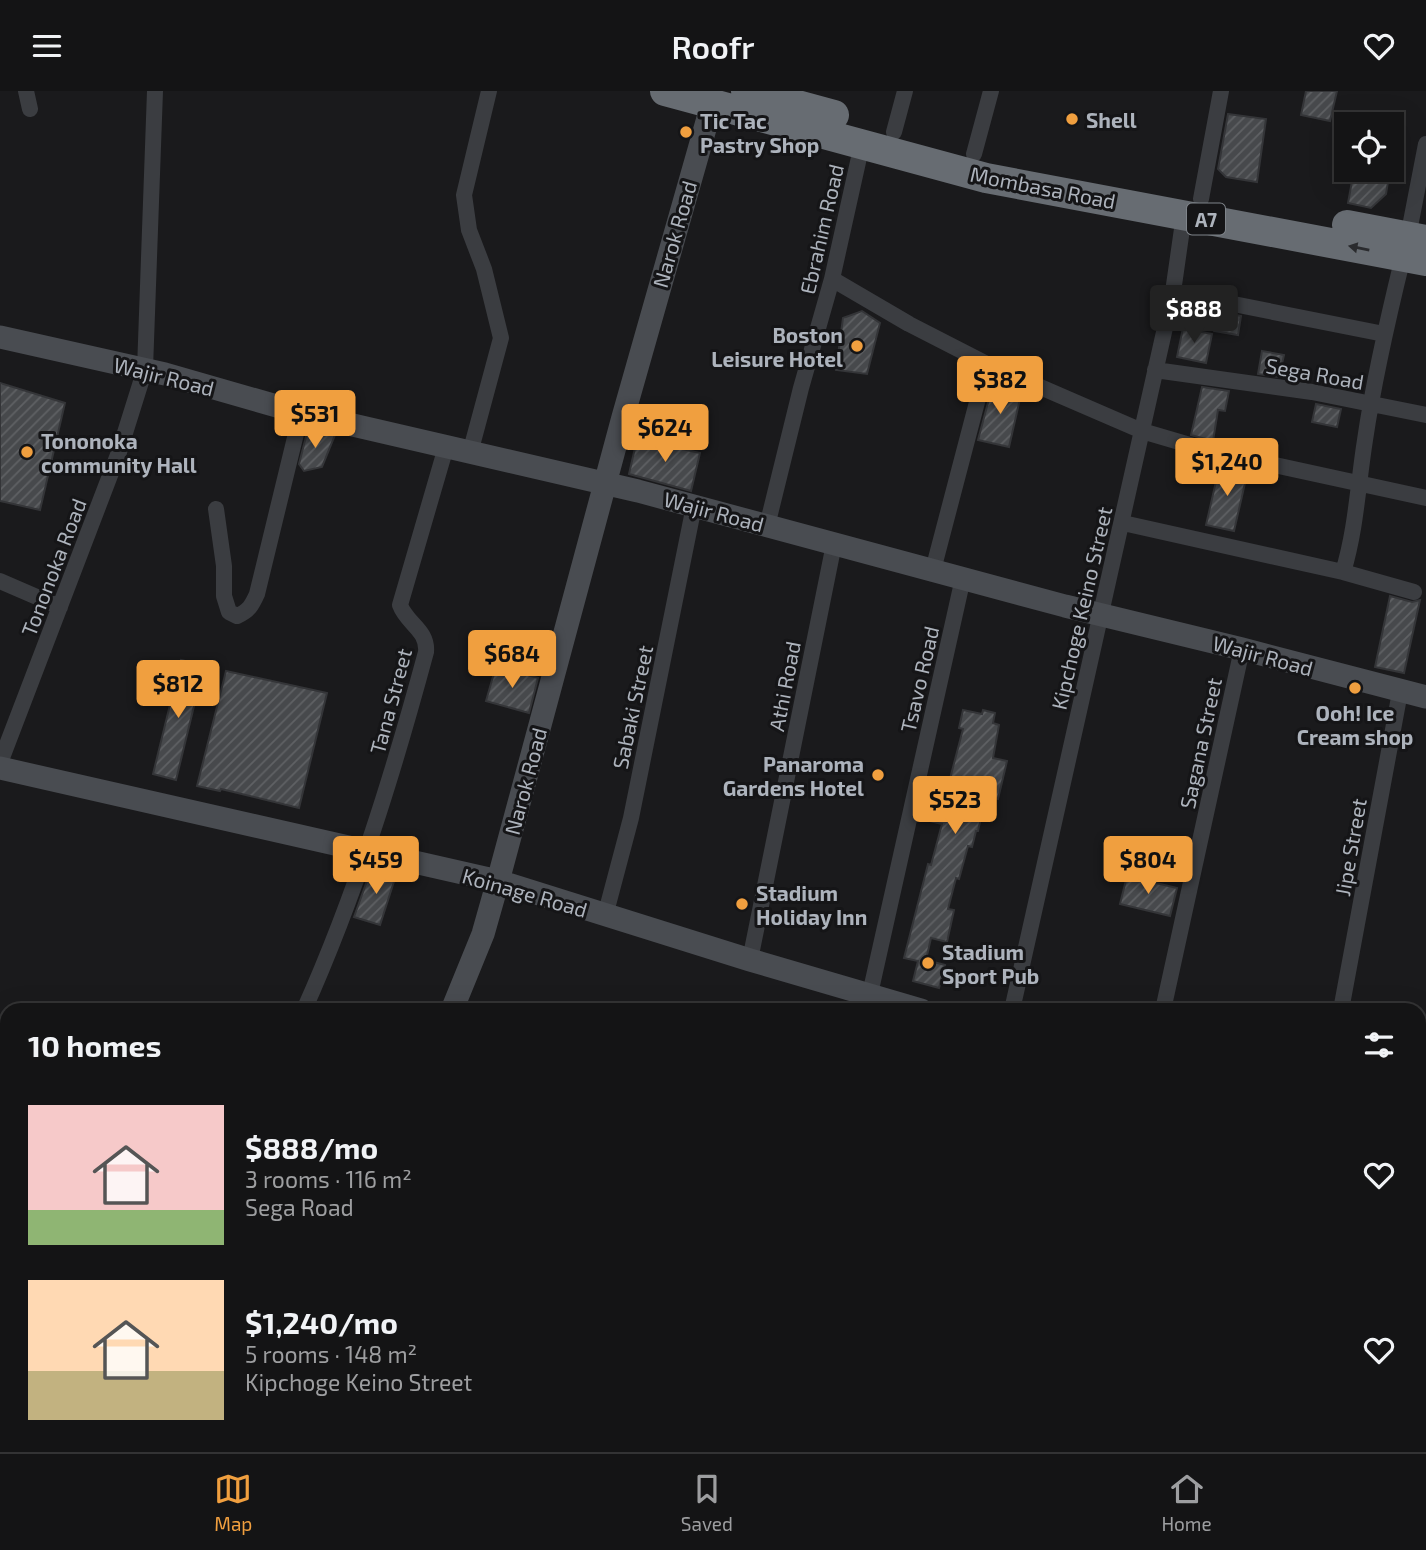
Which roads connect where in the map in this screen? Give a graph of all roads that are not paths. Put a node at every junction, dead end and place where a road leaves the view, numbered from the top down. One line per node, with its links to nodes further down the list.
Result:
1 (26, 91): 10 (street)
2 (155, 91): 22 (street, Tononoka Road)
3 (489, 91): 29 (street)
4 (905, 91): 11 (street)
5 (991, 91): 14 (street)
6 (1221, 91): 15 (street, Kipchoge Keino Street)
7 (669, 92): 9 (highway, Mombasa Road / A7)
8 (750, 99): 9 (highway, Mombasa Road / A7); 11 (highway, Mombasa Road / A7); 12 (highway, Mombasa Road / A7)
9 (712, 104): 30 (street, Narok Road)
10 (30, 109)
11 (894, 132): 14 (highway, Mombasa Road / A7)
12 (862, 144): 15 (highway, Mombasa Road / A7); 17 (street, Ebrahim Road)
13 (1426, 144): 16 (street)
14 (974, 154): 15 (highway, Mombasa Road / A7)
15 (1176, 204): 16 (highway, Mombasa Road / A7); 18 (street, Kipchoge Keino Street)
16 (1416, 249): 19 (street)
17 (832, 279): 21 (street); 36 (street, Ebrahim Road)
18 (1173, 292): 19 (street); 23 (street, Kipchoge Keino Street)
19 (1384, 334): 24 (street)
20 (0, 337): 22 (street, Wajir Road)
21 (987, 364): 27 (street); 38 (street)
22 (145, 369): 25 (street, Wajir Road); 43 (street, Tononoka Road)
23 (1155, 370): 24 (street, Sega Road); 27 (street, Kipchoge Keino Street)
24 (1370, 404): 26 (street, Sega Road); 31 (street)
25 (301, 413): 28 (street, Wajir Road); 34 (street)
26 (1426, 415)
27 (1142, 431): 31 (street); 35 (street, Kipchoge Keino Street)
28 (446, 447): 29 (street, Wajir Road); 49 (street, Tana Street)
29 (470, 453): 30 (street, Wajir Road)
30 (606, 483): 33 (street, Wajir Road); 50 (street, Narok Road)
31 (1358, 484): 32 (street); 39 (street)
32 (1426, 498)
33 (694, 506): 36 (street, Wajir Road); 51 (street, Sabaki Street)
34 (216, 509)
35 (1123, 523): 39 (street); 44 (street, Kipchoge Keino Street)
36 (767, 526): 37 (street, Wajir Road)
37 (834, 544): 38 (street, Wajir Road); 52 (street, Athi Road)
38 (933, 570): 40 (street, Wajir Road)
39 (1343, 572): 42 (street)
40 (963, 578): 44 (street, Wajir Road); 53 (street, Tsavo Road)
41 (0, 581): 43 (street)
42 (1414, 592)
43 (60, 607): 48 (street, Tononoka Road)
44 (1100, 613): 45 (street, Wajir Road); 57 (street, Kipchoge Keino Street)
45 (1242, 649): 46 (street, Wajir Road); 58 (street, Sagana Street)
46 (1400, 692): 47 (street, Wajir Road); 59 (street, Jipe Street)
47 (1426, 697)
48 (0, 765): 49 (street, Koinage Road)
49 (367, 853): 50 (street, Koinage Road); 54 (street)
50 (498, 881): 51 (street, Koinage Road); 55 (street, Narok Road)
51 (605, 916): 52 (street, Koinage Road)
52 (750, 960): 53 (street, Koinage Road)
53 (870, 994): 56 (street, Koinage Road)
54 (307, 1003)
55 (455, 1003)
56 (899, 1003)
57 (1014, 1003)
58 (1166, 1003)
59 (1342, 1003)

